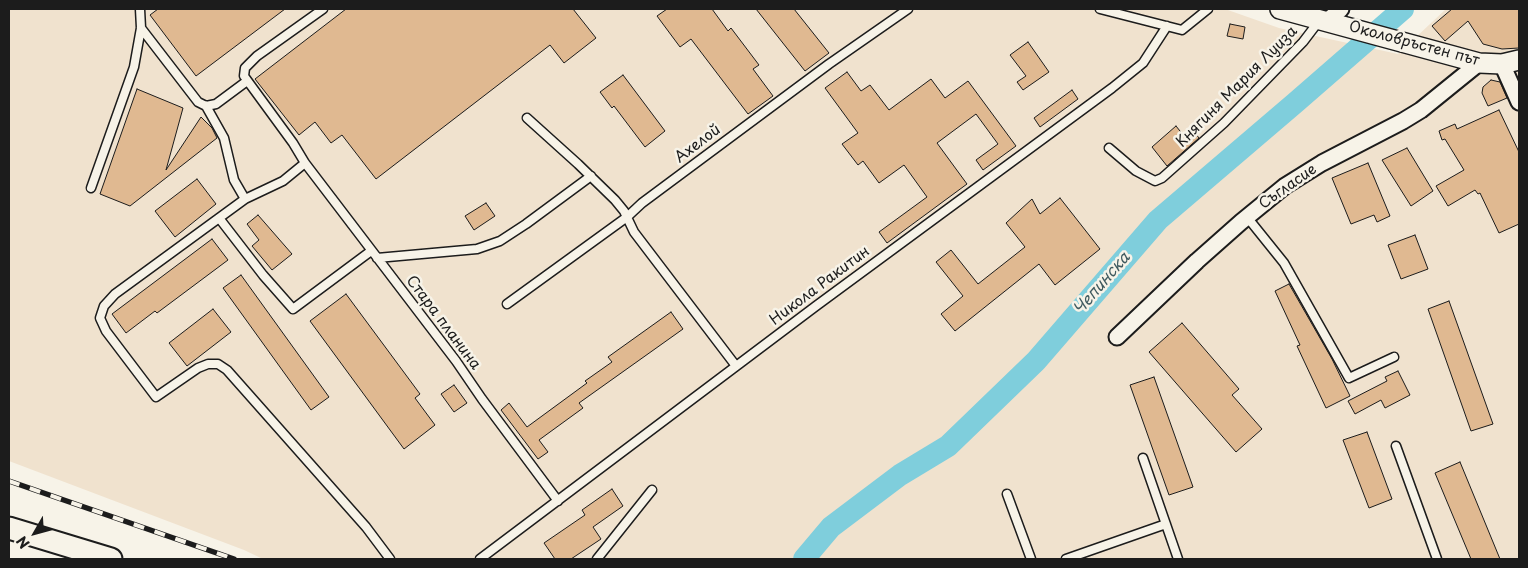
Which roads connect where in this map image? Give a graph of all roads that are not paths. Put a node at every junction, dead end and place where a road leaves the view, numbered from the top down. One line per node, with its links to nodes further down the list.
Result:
1 (140, 9): 9 (lane)
2 (323, 9): 12 (lane)
3 (908, 9): 21 (lane, Ахелой)
4 (1100, 9): 8 (lane)
5 (1208, 9): 8 (lane)
6 (1280, 9): 7 (street, Околовръстен път)
7 (1332, 17): 11 (street, Околовръстен път); 16 (lane, Княгиня Мария Луиза)
8 (1167, 26): 29 (lane, Никола Ракитин)
9 (141, 28): 14 (lane); 19 (lane)
10 (1511, 62): 11 (street, Околовръстен път); 13 (street)
11 (1479, 63): 22 (street, Съгласие)
12 (245, 78): 14 (lane); 17 (lane, Стара планина)
13 (1519, 102)
14 (206, 106): 20 (lane)
15 (527, 118): 18 (lane)
16 (1109, 148)
17 (306, 163): 20 (lane); 24 (lane, Стара планина)
18 (591, 176): 21 (lane); 25 (lane)
19 (91, 188)
20 (245, 199): 23 (lane)
21 (627, 217): 26 (lane, Ахелой); 29 (lane)
22 (1247, 217): 27 (street, Съгласие); 28 (lane)
23 (219, 218): 24 (lane); 38 (lane)
24 (372, 251): 25 (lane, Стара планина)
25 (377, 258): 34 (lane, Стара планина)
26 (506, 304)
27 (1117, 337)
28 (1394, 357)
29 (736, 366): 34 (lane, Никола Ракитин)
30 (1396, 446): 44 (lane)
31 (1143, 458): 35 (lane)
32 (652, 490): 40 (lane)
33 (1007, 494): 41 (lane)
34 (558, 501): 39 (lane, Никола Ракитин)
35 (1166, 524): 42 (lane); 43 (lane)
36 (9, 528): 37 (main road)
37 (112, 559)
38 (390, 559)
39 (480, 559)
40 (597, 559)
41 (1031, 559)
42 (1066, 559)
43 (1178, 559)
44 (1437, 559)

